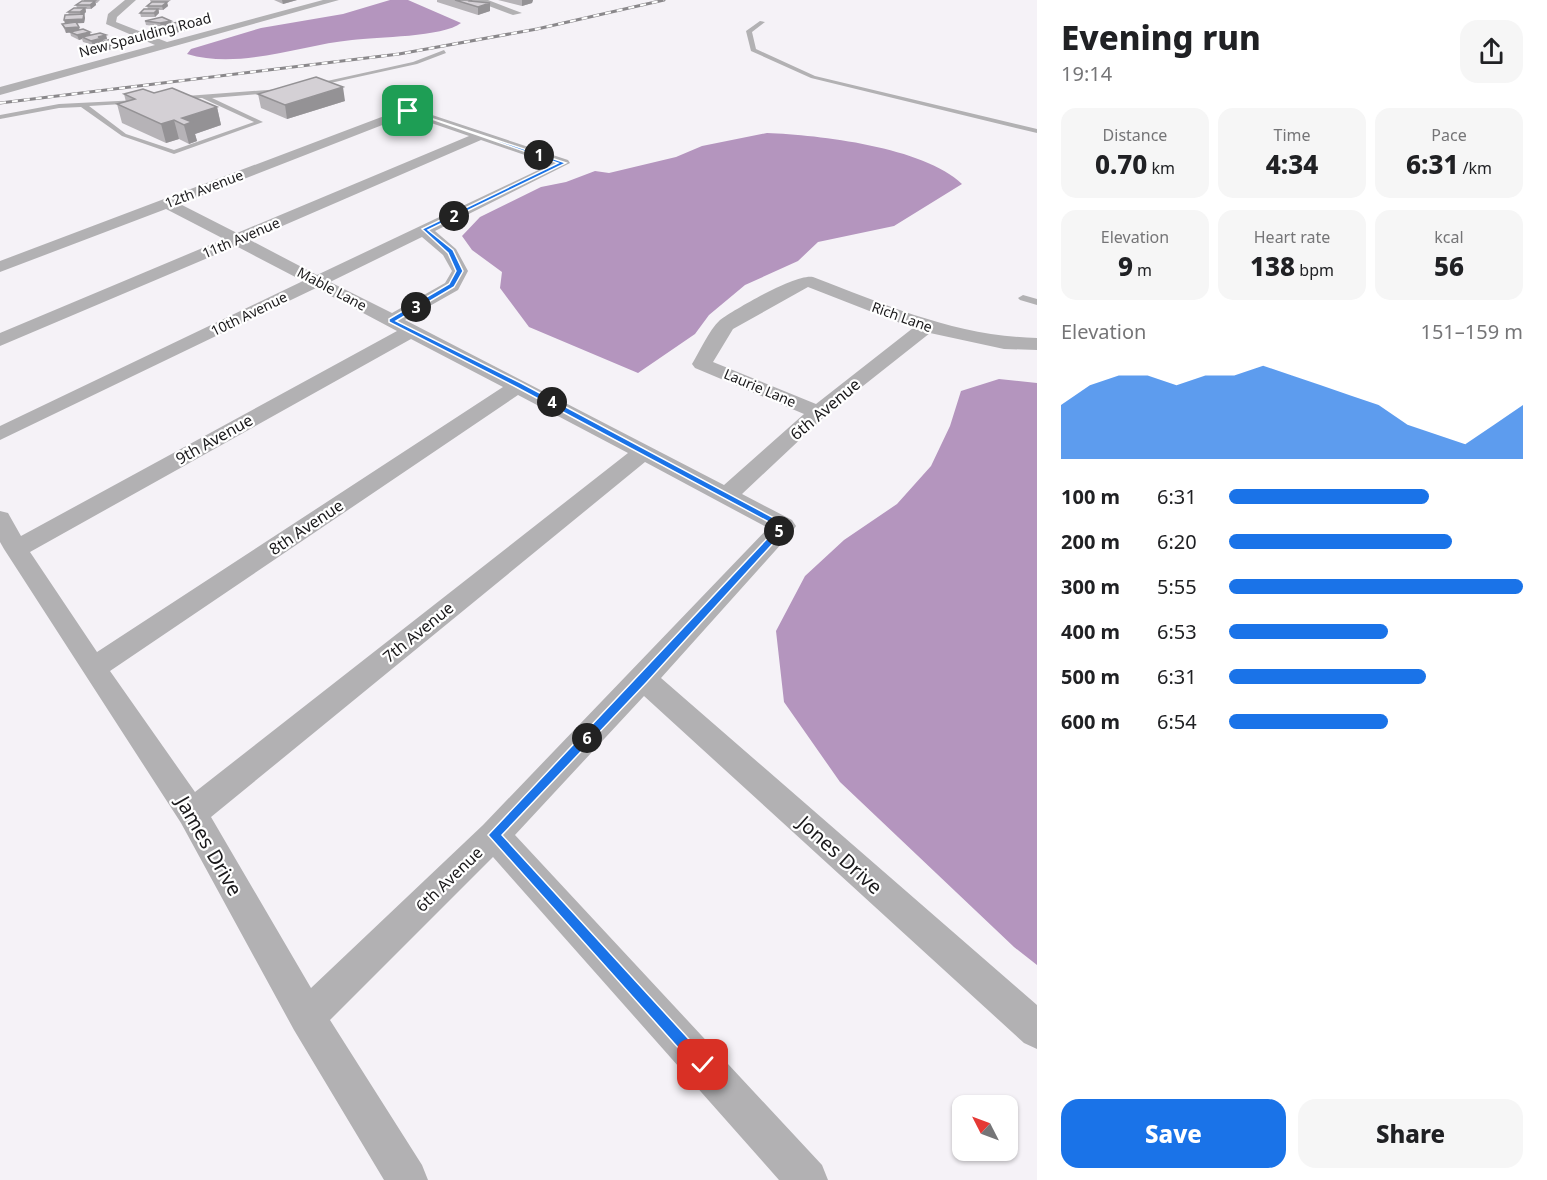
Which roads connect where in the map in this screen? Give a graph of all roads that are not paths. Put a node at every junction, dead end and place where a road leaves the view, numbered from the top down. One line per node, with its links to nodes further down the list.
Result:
1 (131, 0): 6 (street)
2 (334, 0): 6 (street, New Spaulding Road)
3 (478, 0): 4 (street)
4 (516, 13)
5 (762, 22): 18 (lane)
6 (164, 45): 9 (street, New Spaulding Road)
7 (444, 52): 10 (lane)
8 (10, 75): 9 (street)
9 (27, 83): 12 (street, New Spaulding Road)
10 (299, 87)
11 (288, 90): 13 (lane)
12 (0, 91)
13 (201, 96): 14 (lane); 16 (lane)
14 (168, 99)
15 (145, 101): 16 (lane)
16 (84, 106): 17 (lane)
17 (0, 117)
18 (1037, 131)
19 (482, 135): 20 (street, 12th Avenue); 21 (street, 10th Avenue); 22 (street, 11th Avenue)
20 (167, 203): 22 (street, Mable Lane); 23 (street, 12th Avenue)
21 (424, 230): 24 (street, 10th Avenue); 27 (street)
22 (239, 239): 24 (street, Mable Lane); 30 (street, 11th Avenue)
23 (0, 267)
24 (318, 280): 27 (street, Mable Lane); 35 (street, 10th Avenue)
25 (1023, 298): 26 (lane)
26 (1037, 302)
27 (391, 321): 29 (street, Mable Lane)
28 (926, 327): 31 (street, Rich Lane); 32 (street, Rich Lane); 34 (street, 6th Avenue)
29 (413, 330): 33 (street, Mable Lane); 40 (street, 9th Avenue)
30 (0, 340)
31 (1037, 344)
32 (702, 364): 34 (street, Laurie Lane)
33 (519, 385): 36 (street, Mable Lane); 41 (street, 8th Avenue)
34 (818, 412): 37 (street, 6th Avenue)
35 (0, 434)
36 (645, 451): 37 (street, Mable Lane); 43 (street, 7th Avenue)
37 (727, 495): 39 (street, Mable Lane)
38 (0, 519): 40 (street, James Drive)
39 (784, 526): 42 (street, 6th Avenue)
40 (16, 549): 41 (street, James Drive)
41 (93, 668): 43 (street, James Drive)
42 (644, 679): 44 (street, 6th Avenue); 46 (street, Jones Drive)
43 (192, 813): 45 (street, James Drive)
44 (494, 835): 45 (street, 6th Avenue); 48 (street)
45 (307, 1017): 47 (street, James Drive)
46 (1037, 1030)
47 (407, 1180)
48 (807, 1180)

